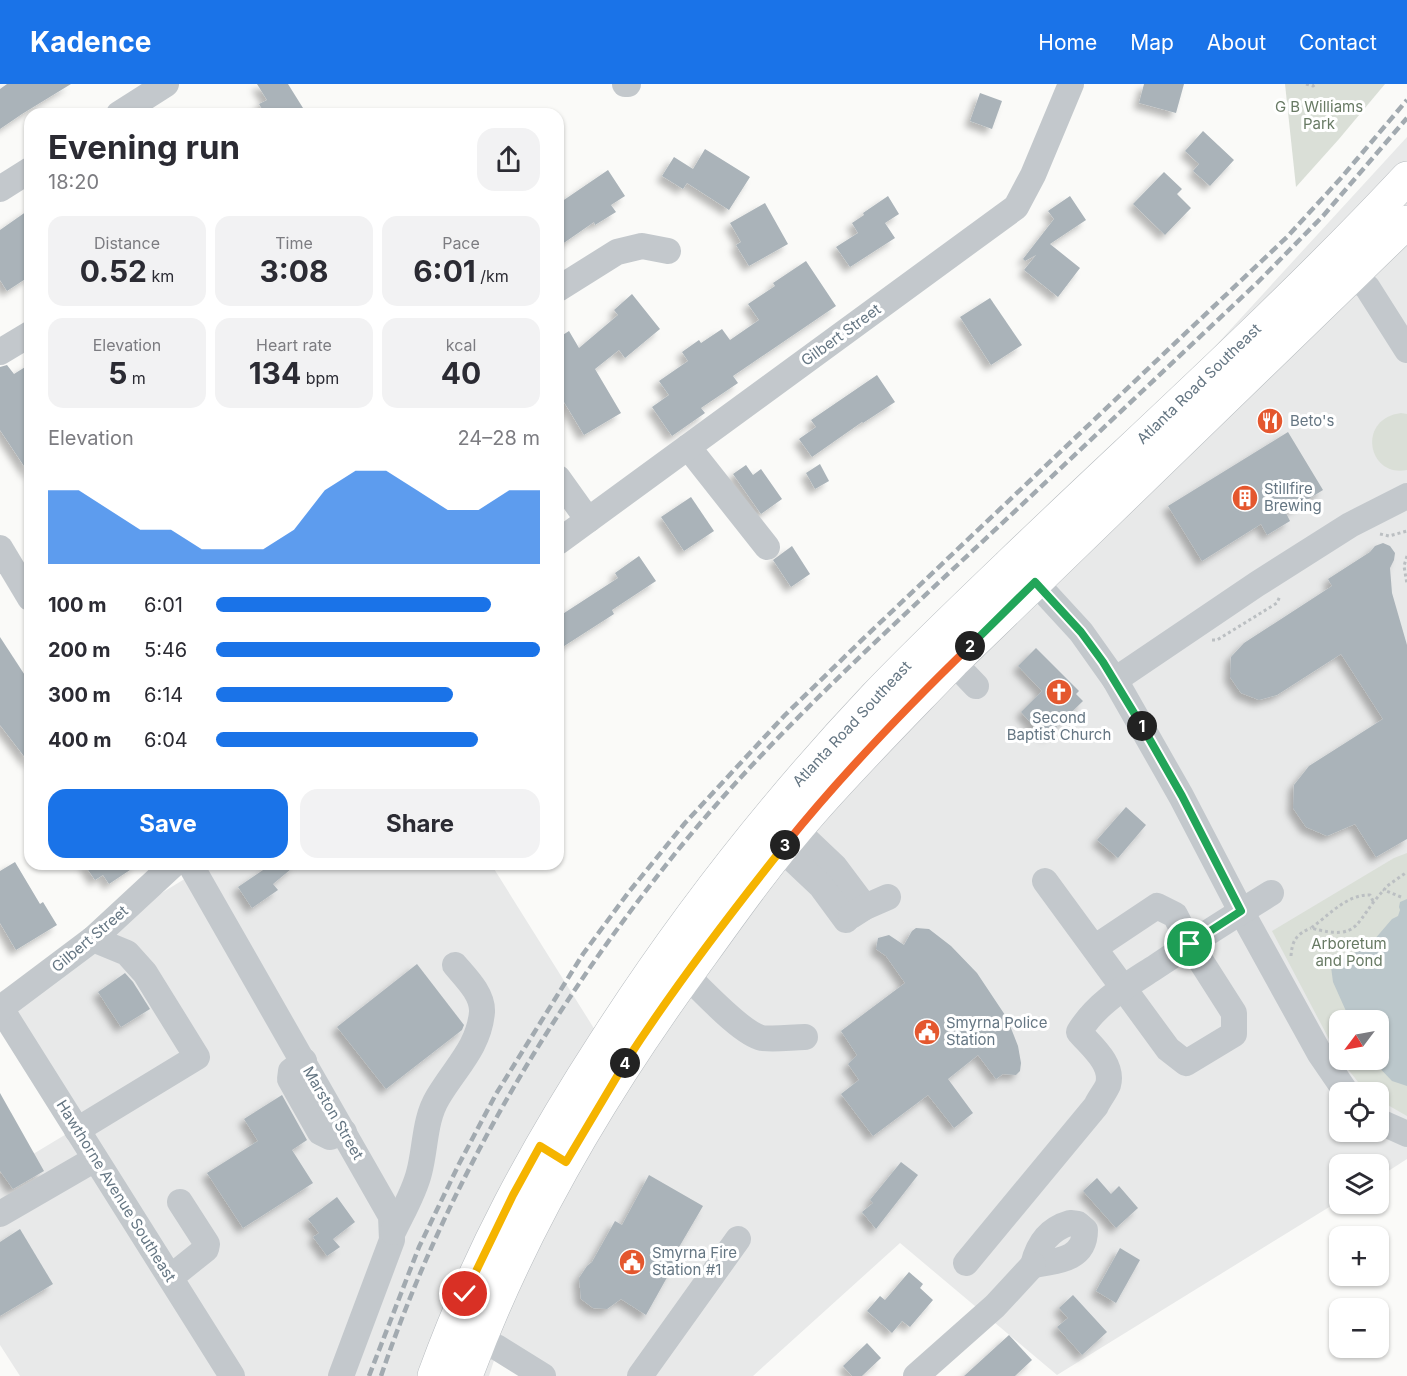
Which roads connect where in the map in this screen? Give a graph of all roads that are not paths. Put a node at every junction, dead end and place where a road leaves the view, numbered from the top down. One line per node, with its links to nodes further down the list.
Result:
1 (166, 84): 3 (street)
2 (1071, 84): 14 (street, Gilbert Street)
3 (128, 108)
4 (24, 174): 6 (street)
5 (1407, 178): 21 (main road, Atlanta Road Southeast)
6 (0, 189)
7 (1407, 222): 9 (main road, Atlanta Road Southeast)
8 (668, 251): 10 (street)
9 (1353, 277): 12 (street); 21 (main road, Atlanta Road Southeast)
10 (564, 285)
11 (24, 337): 13 (street)
12 (1407, 350)
13 (0, 352)
14 (688, 447): 17 (street, Gilbert Street); 19 (street)
15 (564, 486): 17 (street)
16 (1407, 496): 24 (street)
17 (588, 520): 18 (street, Gilbert Street)
18 (564, 538)
19 (766, 547)
20 (0, 548): 22 (street)
21 (1025, 571): 23 (main road, Atlanta Road Southeast); 24 (street); 26 (main road, Atlanta Road Southeast)
22 (24, 588)
23 (953, 662): 25 (street); 26 (main road, Atlanta Road Southeast)
24 (1115, 680): 31 (street)
25 (976, 686)
26 (779, 836): 32 (street); 37 (main road, Atlanta Road Southeast); 45 (main road, Atlanta Road Southeast)
27 (168, 870): 33 (street, Gilbert Street)
28 (193, 870): 49 (street, Marston Street)
29 (1045, 881): 35 (street)
30 (1271, 893): 31 (street)
31 (1241, 911): 34 (street); 41 (street)
32 (859, 914)
33 (93, 939): 39 (street, Gilbert Street); 43 (street)
34 (1190, 944): 35 (street); 38 (street); 38 (street)
35 (1094, 948): 38 (street)
36 (455, 965): 49 (street)
37 (686, 975): 40 (street); 45 (main road, Atlanta Road Southeast)
38 (1124, 988): 51 (street)
39 (1, 1007): 43 (street, Hawthorne Avenue Southeast)
40 (805, 1037)
41 (1339, 1082)
42 (1389, 1126): 44 (street)
43 (77, 1130): 46 (street, Hawthorne Avenue Southeast)
44 (1407, 1134)
45 (553, 1154): 54 (main road, Atlanta Road Southeast)
46 (95, 1159): 48 (street); 53 (street, Hawthorne Avenue Southeast)
47 (180, 1202): 53 (street)
48 (0, 1214)
49 (393, 1232): 56 (street)
50 (738, 1239): 60 (street)
51 (966, 1263)
52 (1033, 1264): 61 (street)
53 (171, 1277): 55 (street, Hawthorne Avenue Southeast)
54 (465, 1334): 57 (main road, Atlanta Road Southeast); 58 (main road, Atlanta Road Southeast); 59 (street)
55 (232, 1376)
56 (341, 1376)
57 (434, 1376)
58 (466, 1376)
59 (543, 1376)
60 (640, 1376)
61 (916, 1376)

